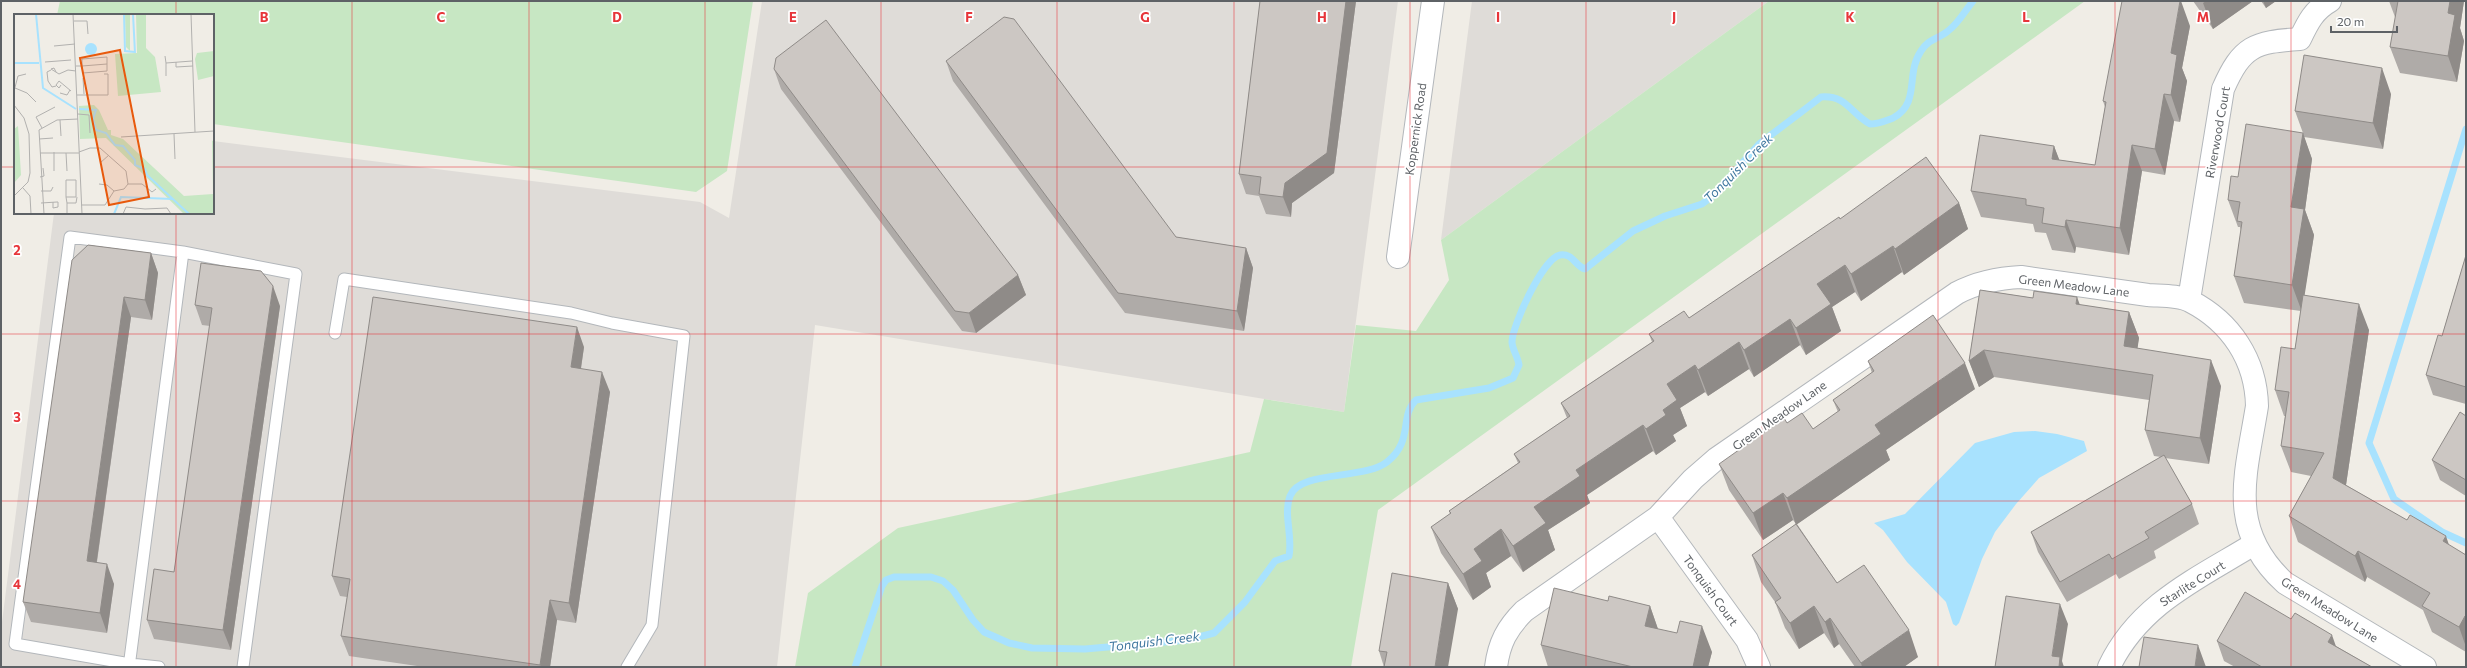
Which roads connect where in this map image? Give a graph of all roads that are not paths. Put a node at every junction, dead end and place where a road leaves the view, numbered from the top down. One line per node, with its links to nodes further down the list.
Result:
1 (1433, 1): 4 (street, Koppernick Road)
2 (2330, 1): 5 (street, Riverwood Court)
3 (183, 252): 9 (lane); 9 (lane); 11 (lane)
4 (1398, 256)
5 (2189, 300): 7 (street, Green Meadow Lane); 8 (street, Green Meadow Lane)
6 (335, 334): 12 (lane)
7 (1658, 517): 13 (street, Green Meadow Lane); 14 (street, Tonquish Court)
8 (2254, 544): 15 (street, Starlite Court); 16 (street, Green Meadow Lane)
9 (129, 666): 10 (lane)
10 (159, 667)
11 (243, 667)
12 (627, 667)
13 (1496, 667)
14 (1758, 667)
15 (2109, 667)
16 (2425, 667)

